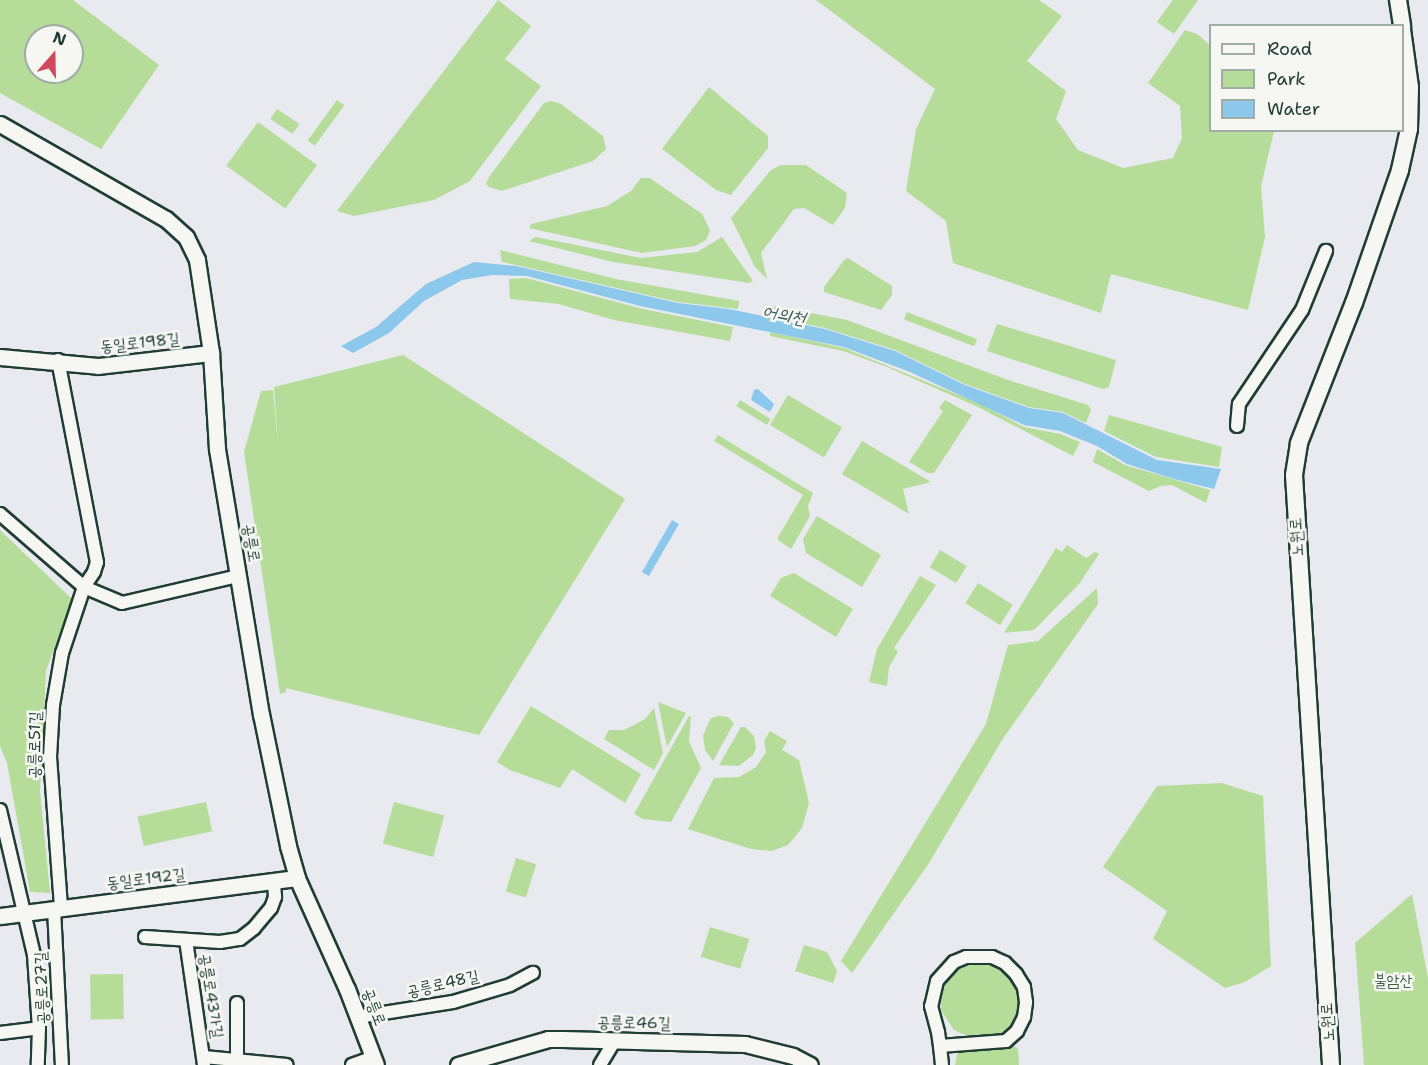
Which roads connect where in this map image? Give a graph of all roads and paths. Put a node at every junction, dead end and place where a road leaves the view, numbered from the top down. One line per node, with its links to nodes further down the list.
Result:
1 (1398, 0): 2 (main road, 노원로)
2 (1402, 24)
3 (1404, 42): 39 (main road, 노원로)
4 (0, 124): 6 (street, 공릉로)
5 (1326, 251): 9 (street)
6 (211, 353): 8 (street, 동일로198길); 11 (street, 공릉로)
7 (0, 357): 8 (street, 동일로198길)
8 (58, 360): 12 (street, 공릉로51길)
9 (1237, 426)
10 (0, 514): 12 (street)
11 (238, 576): 12 (street); 14 (street, 공릉로)
12 (84, 587): 16 (street, 공릉로51길)
13 (0, 810): 17 (street)
14 (297, 878): 15 (street, 동일로192길); 23 (street, 공릉로)
15 (274, 881): 16 (street, 동일로192길); 20 (street, 공릉로43가길)
16 (57, 909): 17 (street, 동일로192길); 32 (street, 공릉로27길)
17 (25, 913): 18 (street, 동일로192길); 24 (street)
18 (0, 916)
19 (145, 937): 20 (street, 공릉로43가길)
20 (186, 940): 29 (street, 공릉로43가길)
21 (533, 973): 23 (street, 공릉로48길)
22 (237, 1003): 28 (street, 공릉로43가길)
23 (358, 1017): 30 (street, 공릉로)
24 (39, 1028): 25 (street); 31 (street)
25 (0, 1033)
26 (614, 1042): 35 (street, 공릉로46길); 36 (street); 37 (street, 공릉로46길)
27 (939, 1046): 27 (street); 38 (street)
28 (237, 1060): 29 (street, 공릉로43가길); 33 (street, 공릉로43가길)
29 (204, 1061)
30 (375, 1061): 34 (street, 공릉로)
31 (38, 1065)
32 (62, 1065)
33 (287, 1065)
34 (352, 1065)
35 (458, 1065)
36 (600, 1065)
37 (810, 1065)
38 (942, 1065)
39 (1331, 1065)

